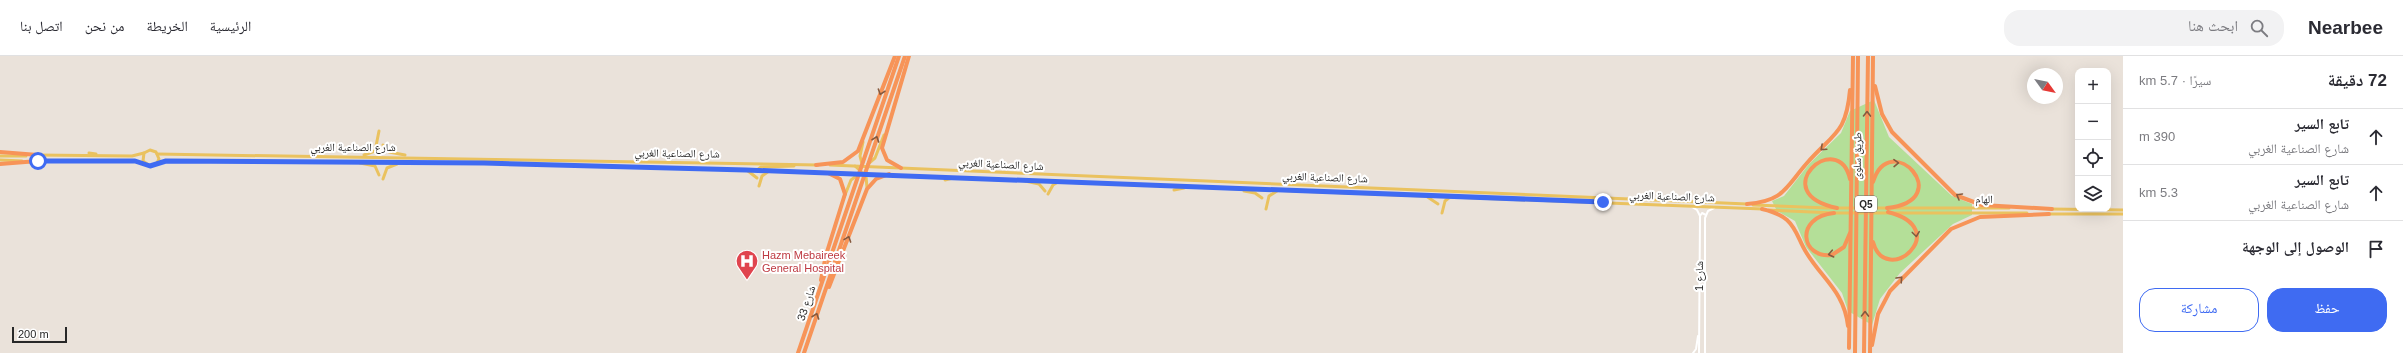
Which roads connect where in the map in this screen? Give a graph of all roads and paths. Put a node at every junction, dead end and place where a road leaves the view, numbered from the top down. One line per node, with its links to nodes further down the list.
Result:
1 (895, 56): 12 (highway, one-way to 12)
2 (899, 56): 85 (highway, شارع 33)
3 (905, 56): 86 (highway, شارع 33, one-way to 3)
4 (909, 56): 13 (highway)
5 (1853, 56): 9 (highway)
6 (1858, 56): 94 (highway, طريق سلوى / Q5)
7 (1868, 56): 95 (highway, طريق سلوى / Q5, one-way to 7)
8 (1873, 56): 10 (highway)
9 (1853, 62): 51 (highway); 66 (highway, one-way to 66)
10 (1873, 69): 55 (highway); 73 (highway, one-way to 10)
11 (379, 131): 22 (main road)
12 (867, 131): 31 (highway); 34 (main road)
13 (885, 133): 34 (main road); 35 (highway)
14 (383, 145): 23 (main road)
15 (0, 152): 19 (highway)
16 (89, 153): 21 (main road)
17 (144, 153): 18 (main road); 21 (main road); 28 (main road)
18 (158, 154): 22 (main road, شارع الصناعية الغربي); 29 (main road)
19 (38, 155): 20 (main road); 21 (main road)
20 (0, 156)
21 (106, 156)
22 (361, 156): 23 (main road, شارع الصناعية الغربي)
23 (410, 157): 33 (main road, شارع الصناعية الغربي)
24 (0, 160): 25 (main road)
25 (38, 161): 28 (main road); 30 (highway)
26 (354, 161): 27 (main road, شارع الصناعية الغربي); 29 (main road, شارع الصناعية الغربي); 44 (main road)
27 (404, 162): 37 (main road, شارع الصناعية الغربي); 47 (main road)
28 (144, 163): 29 (main road)
29 (157, 163)
30 (0, 164)
31 (816, 165): 32 (main road, شارع الصناعية الغربي); 33 (main road, شارع الصناعية الغربي)
32 (855, 166): 34 (main road, شارع الصناعية الغربي); 36 (main road)
33 (759, 167): 37 (main road, شارع الصناعية الغربي); 38 (main road, شارع الصناعية الغربي)
34 (867, 167): 35 (main road, شارع الصناعية الغربي); 36 (main road); 41 (main road); 42 (main road)
35 (901, 168): 66 (main road, شارع الصناعية الغربي)
36 (859, 169): 40 (main road); 41 (main road)
37 (746, 170): 46 (main road)
38 (771, 171): 39 (main road, شارع الصناعية الغربي); 52 (main road)
39 (828, 173): 40 (main road, شارع الصناعية الغربي); 63 (highway)
40 (855, 173): 41 (main road, شارع الصناعية الغربي)
41 (862, 174): 42 (main road, شارع الصناعية الغربي); 59 (main road); 63 (main road)
42 (870, 174): 43 (main road, شارع الصناعية الغربي)
43 (889, 174): 45 (main road, شارع الصناعية الغربي); 59 (highway)
44 (379, 176)
45 (959, 176): 48 (main road); 49 (main road, شارع الصناعية الغربي)
46 (757, 178)
47 (384, 179)
48 (945, 180)
49 (1019, 180): 50 (main road, شارع الصناعية الغربي); 58 (main road)
50 (1061, 181): 53 (main road, شارع الصناعية الغربي); 60 (main road)
51 (1852, 185): 69 (highway); 83 (highway)
52 (759, 186)
53 (1188, 186): 54 (main road, شارع الصناعية الغربي); 56 (main road)
54 (1236, 188): 57 (main road, شارع الصناعية الغربي); 64 (main road)
55 (1872, 188): 74 (highway, one-way to 74); 84 (highway)
56 (1174, 190)
57 (1278, 190): 61 (main road, شارع الصناعية الغربي); 71 (main road)
58 (1045, 191)
59 (866, 192): 86 (highway, one-way to 59)
60 (1048, 194)
61 (1424, 196): 62 (main road, شارع الصناعية الغربي); 65 (main road)
62 (1450, 196): 67 (main road, شارع الصناعية الغربي); 76 (main road)
63 (844, 198): 85 (highway)
64 (1262, 198)
65 (1438, 204)
66 (1747, 204): 69 (main road, شارع الصناعية الغربي)
67 (1687, 206): 68 (main road, شارع الصناعية الغربي); 82 (street)
68 (1717, 207): 72 (main road, شارع الصناعية الغربي); 81 (street)
69 (1837, 208): 70 (main road, شارع الصناعية الغربي)
70 (1844, 208): 74 (main road, الهام)
71 (1266, 209)
72 (1762, 209): 77 (main road, شارع الصناعية الغربي); 88 (highway)
73 (2052, 209): 74 (main road, الهام); 75 (main road, الهام)
74 (1887, 210): 78 (main road, الهام); 79 (main road, الهام); 84 (highway, one-way to 84)
75 (2123, 210)
76 (1442, 212)
77 (1834, 212): 78 (main road, شارع الصناعية الغربي); 83 (highway, one-way to 77)
78 (1844, 213)
79 (2049, 214): 80 (main road, الهام); 96 (highway, one-way to 79)
80 (2123, 214)
81 (1706, 215): 82 (street); 93 (street, شارع 1)
82 (1700, 216): 87 (street, شارع 1)
83 (1852, 225): 88 (highway)
84 (1872, 236): 96 (highway)
85 (821, 287): 89 (highway, شارع 33)
86 (822, 300): 90 (highway, شارع 33, one-way to 86)
87 (1699, 329): 91 (street); 92 (street, شارع 1)
88 (1849, 351)
89 (798, 353)
90 (804, 353)
91 (1693, 353)
92 (1699, 353)
93 (1705, 353)
94 (1855, 353)
95 (1864, 353)
96 (1871, 353)

